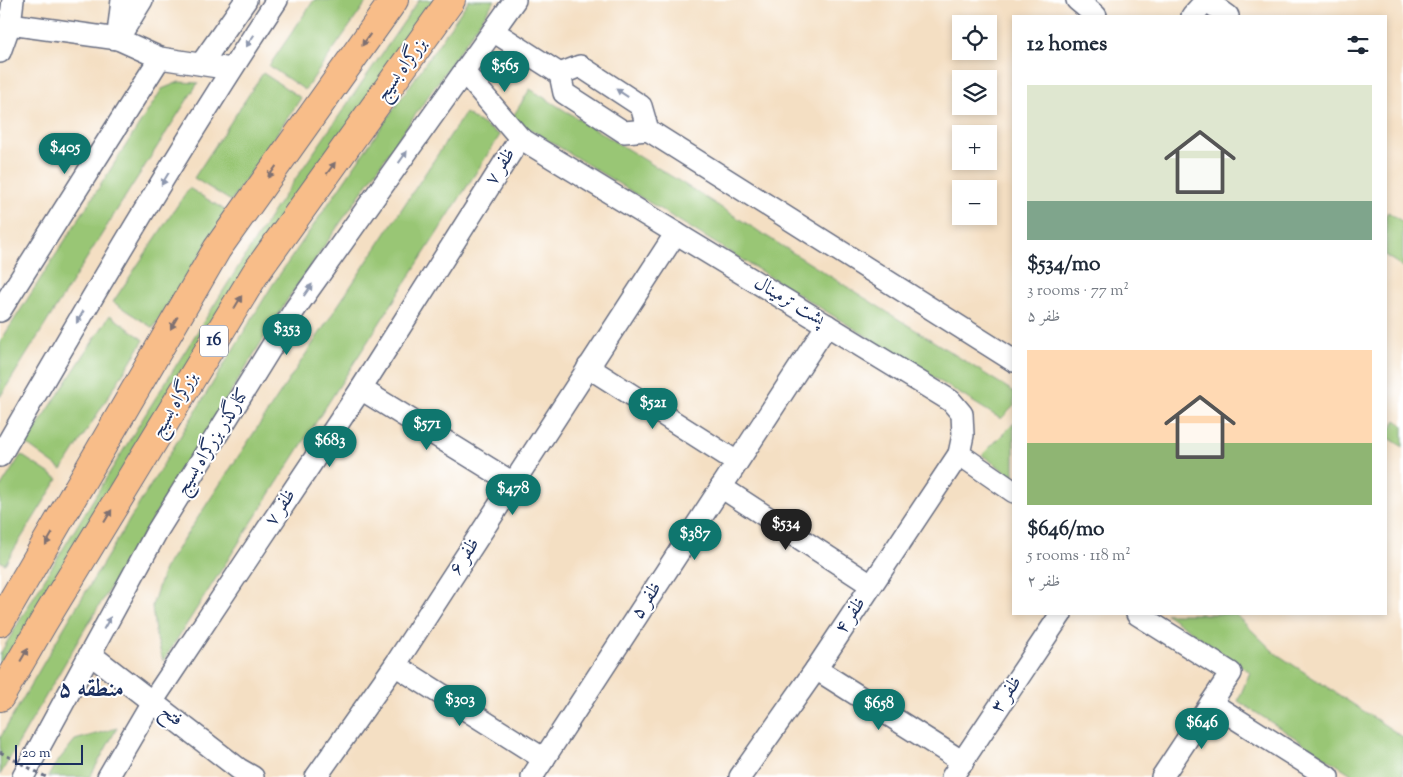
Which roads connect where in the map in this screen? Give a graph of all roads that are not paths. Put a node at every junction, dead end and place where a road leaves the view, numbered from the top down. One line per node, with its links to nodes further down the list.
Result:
1 (13, 0): 13 (street)
2 (122, 0): 15 (street)
3 (142, 0): 15 (street)
4 (246, 0): 18 (street)
5 (277, 0): 19 (street, one-way to 19)
6 (394, 0): 39 (highway, 16, one-way to 39)
7 (451, 0): 43 (highway, بزرگراه بسیج / 16, one-way to 7)
8 (515, 0): 14 (street, کنارگذر بزرگراه بسیج)
9 (1077, 0): 10 (street)
10 (1095, 15)
11 (1193, 15): 12 (street)
12 (1227, 15)
13 (10, 24): 15 (street); 16 (street)
14 (493, 31): 20 (street, کنارگذر بزرگراه بسیج); 21 (street)
15 (118, 39): 17 (street)
16 (0, 52)
17 (160, 58): 18 (street); 25 (street)
18 (201, 64): 19 (street)
19 (231, 69): 31 (street, one-way to 31)
20 (464, 72): 23 (street, پشت ترمینال); 40 (street, کنارگذر بزرگراه بسیج, one-way to 20)
21 (560, 74): 22 (street); 22 (street, one-way to 21)
22 (648, 130): 27 (street)
23 (520, 138): 24 (street, پشت ترمینال); 29 (street, ظفر ۷)
24 (676, 233): 26 (street, پشت ترمینال); 28 (street, ظفر ۶)
25 (0, 310)
26 (827, 325): 30 (street, پشت ترمینال); 32 (street, ظفر ۵)
27 (1012, 360)
28 (588, 367): 32 (street); 33 (street, ظفر ۶)
29 (361, 389): 33 (street); 44 (street, ظفر ۷)
30 (959, 454): 35 (street); 36 (street, ظفر ۴)
31 (0, 456)
32 (737, 462): 34 (street, ظفر ۵)
33 (513, 483): 41 (street, ظفر ۶)
34 (721, 487): 36 (street); 46 (street, ظفر ۵)
35 (1012, 491)
36 (871, 585): 42 (street, ظفر ۴)
37 (1060, 615): 47 (street, ظفر ۳)
38 (1139, 615): 45 (street)
39 (0, 622)
40 (90, 654): 44 (street, فتح); 49 (street, کنارگذر بزرگراه بسیج)
41 (395, 665): 46 (street); 51 (street, ظفر ۶)
42 (816, 669): 47 (street); 53 (street, ظفر ۴)
43 (0, 697)
44 (152, 702): 48 (street, فتح); 50 (street, ظفر ۷)
45 (1211, 703): 54 (street); 55 (street)
46 (544, 759): 52 (street, ظفر ۵)
47 (958, 769)
48 (241, 774)
49 (23, 777)
50 (108, 777)
51 (316, 777)
52 (532, 777)
53 (740, 777)
54 (1162, 777)
55 (1328, 777)

